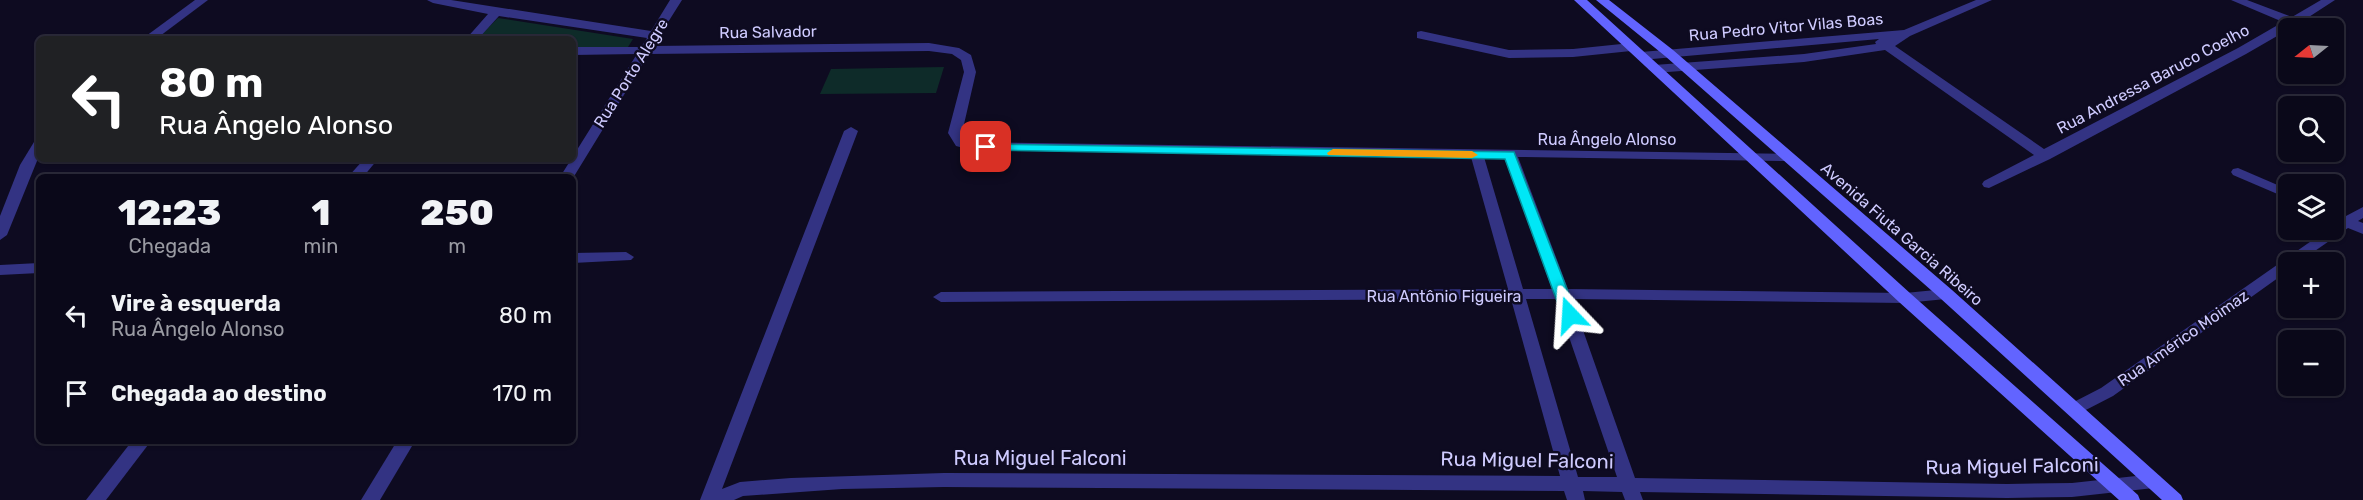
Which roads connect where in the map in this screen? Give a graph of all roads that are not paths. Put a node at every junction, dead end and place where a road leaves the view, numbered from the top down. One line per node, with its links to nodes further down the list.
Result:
1 (202, 0): 19 (street)
2 (433, 0): 9 (street)
3 (676, 0): 16 (street, Rua Porto Alegre)
4 (1580, 0): 13 (main road)
5 (1602, 0): 12 (main road, Avenida Fiuta Garcia Ribeiro)
6 (1986, 0): 15 (street, Rua Pedro Vitor Vilas Boas)
7 (2237, 0): 10 (street)
8 (2329, 0): 11 (street, Rua Andressa Baruco Coelho)
9 (496, 12): 16 (street); 20 (street)
10 (2284, 18)
11 (2300, 18)
12 (1633, 24): 13 (main road); 25 (main road, Avenida Fiuta Garcia Ribeiro)
13 (1610, 27): 24 (main road)
14 (2278, 31): 33 (street, Rua Andressa Baruco Coelho)
15 (1906, 33): 18 (street, Rua Pedro Vitor Vilas Boas); 21 (street, Rua Pedro Vitor Vilas Boas)
16 (653, 35): 23 (street, Rua Porto Alegre)
17 (1420, 35): 24 (street, Rua Pedro Vitor Vilas Boas)
18 (1871, 35): 21 (street); 25 (street, Rua Pedro Vitor Vilas Boas)
19 (152, 36)
20 (475, 36)
21 (1887, 46): 26 (street, Rua Pedro Vitor Vilas Boas); 33 (street)
22 (576, 51): 23 (street, Rua Salvador)
23 (645, 51): 29 (street, Rua Salvador); 39 (street, Rua Porto Alegre)
24 (1636, 51): 25 (street, Rua Pedro Vitor Vilas Boas); 27 (main road)
25 (1669, 54): 26 (main road, Avenida Fiuta Garcia Ribeiro)
26 (1684, 67): 27 (street, Rua Pedro Vitor Vilas Boas); 35 (main road, Avenida Fiuta Garcia Ribeiro)
27 (1654, 69): 34 (main road)
28 (851, 131): 68 (street)
29 (961, 143): 31 (street, Rua Ângelo Alonso)
30 (36, 150): 46 (street)
31 (1476, 155): 32 (street, Rua Ângelo Alonso); 56 (street)
32 (1510, 155): 34 (street, Rua Ângelo Alonso); 54 (street)
33 (2044, 156): 40 (street, Rua Andressa Baruco Coelho)
34 (1750, 157): 35 (street, Rua Ângelo Alonso); 58 (main road)
35 (1786, 158): 55 (main road, Avenida Fiuta Garcia Ribeiro)
36 (368, 162): 38 (street)
37 (2238, 172): 41 (street)
38 (358, 174)
39 (569, 174)
40 (1989, 184)
41 (2278, 190)
42 (2363, 211): 43 (street, Rua Américo Moimaz)
43 (2344, 218)
44 (2344, 220): 45 (street)
45 (2363, 229)
46 (0, 235)
47 (2317, 240): 48 (street, Rua Américo Moimaz)
48 (2303, 252)
49 (626, 257): 50 (street)
50 (576, 258)
51 (36, 268): 52 (street)
52 (0, 270)
53 (2278, 271): 59 (street, Rua Américo Moimaz)
54 (1562, 294): 56 (street, Rua Antônio Figueira); 58 (street, Rua Antônio Figueira); 64 (street)
55 (1946, 294): 58 (street, Rua Antônio Figueira); 59 (main road, Avenida Fiuta Garcia Ribeiro)
56 (1518, 296): 57 (street, Rua Antônio Figueira); 63 (street)
57 (941, 297)
58 (1905, 298): 65 (main road)
59 (2074, 409): 62 (main road, Avenida Fiuta Garcia Ribeiro)
60 (140, 444): 66 (street)
61 (404, 444): 67 (street)
62 (2154, 481): 65 (street, Rua Miguel Falconi); 71 (main road, Avenida Fiuta Garcia Ribeiro)
63 (1571, 482): 64 (street, Rua Miguel Falconi); 69 (street, Rua Miguel Falconi); 70 (street)
64 (1631, 492): 65 (street, Rua Miguel Falconi)
65 (2124, 494)
66 (95, 500)
67 (370, 500)
68 (710, 500)
69 (717, 500)
70 (1576, 500)
71 (2174, 500)

